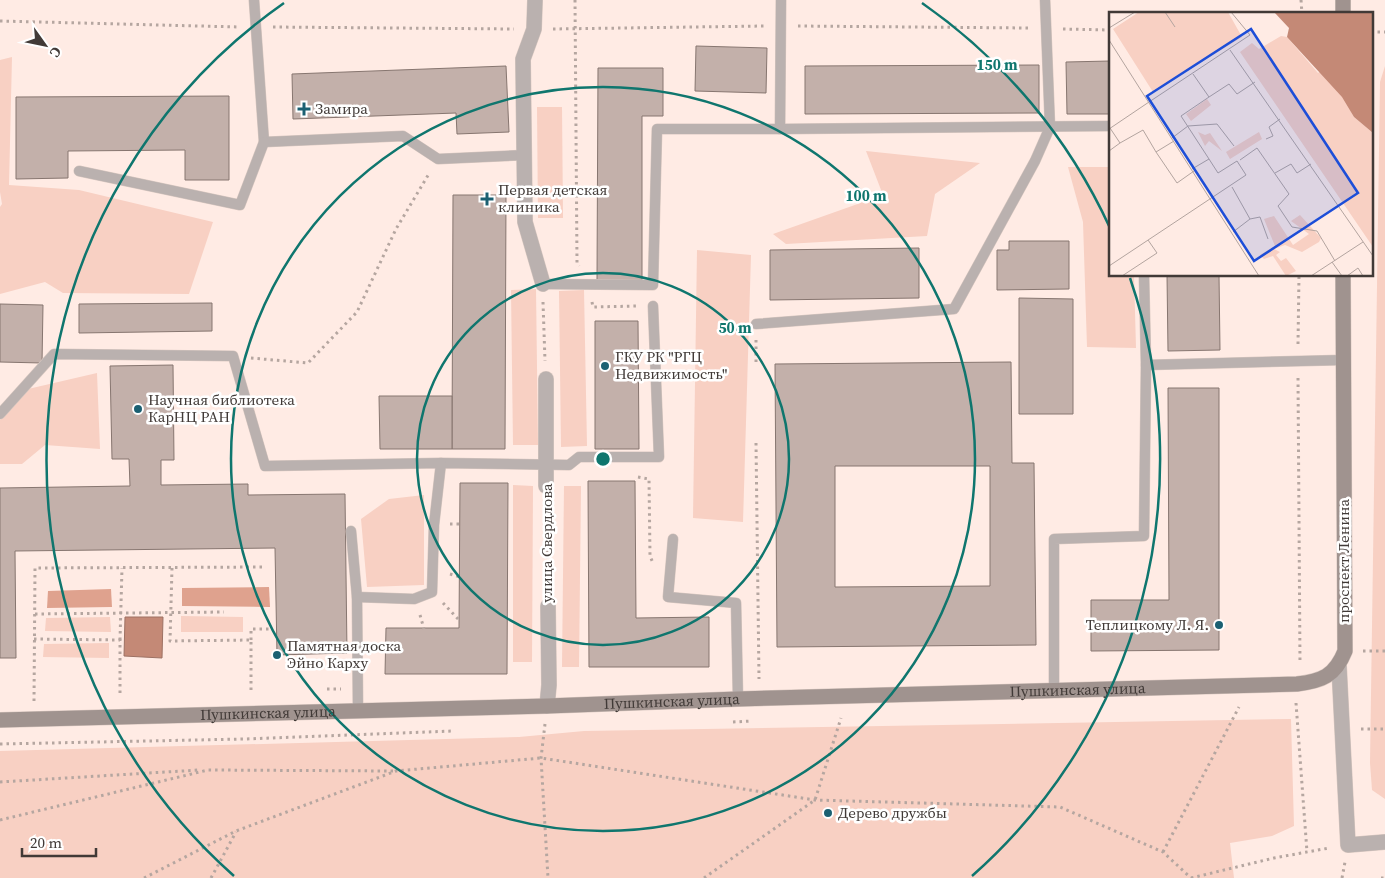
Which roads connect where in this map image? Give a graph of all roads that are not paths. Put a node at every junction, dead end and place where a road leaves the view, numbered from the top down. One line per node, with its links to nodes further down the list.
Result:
1 (254, 0): 8 (lane)
2 (535, 0): 9 (street)
3 (781, 0): 7 (lane)
4 (1045, 0): 6 (lane)
5 (1109, 126): 6 (lane)
6 (1050, 127): 7 (lane); 15 (lane)
7 (780, 129): 13 (lane)
8 (264, 142): 9 (lane); 10 (lane)
9 (525, 155): 13 (street)
10 (79, 171)
11 (1144, 276): 17 (lane)
12 (1343, 276): 16 (street, проспект Ленина)
13 (543, 284)
14 (653, 306): 21 (lane)
15 (756, 324)
16 (1343, 360): 17 (lane); 27 (street, проспект Ленина)
17 (1146, 366): 28 (lane)
18 (546, 379): 21 (street, улица Свердлова)
19 (0, 414): 20 (lane)
20 (441, 463): 21 (lane); 25 (lane)
21 (547, 464): 22 (street, улица Свердлова)
22 (546, 486)
23 (351, 531): 25 (lane)
24 (673, 540): 29 (lane)
25 (357, 597): 31 (lane)
26 (548, 606): 30 (street, улица Свердлова)
27 (1339, 666): 28 (street, Пушкинская улица); 33 (street, проспект Ленина)
28 (1054, 690): 29 (street, Пушкинская улица)
29 (738, 699): 30 (street, Пушкинская улица)
30 (547, 706): 31 (street, Пушкинская улица)
31 (358, 711): 32 (street, Пушкинская улица)
32 (0, 720)
33 (1385, 842)

